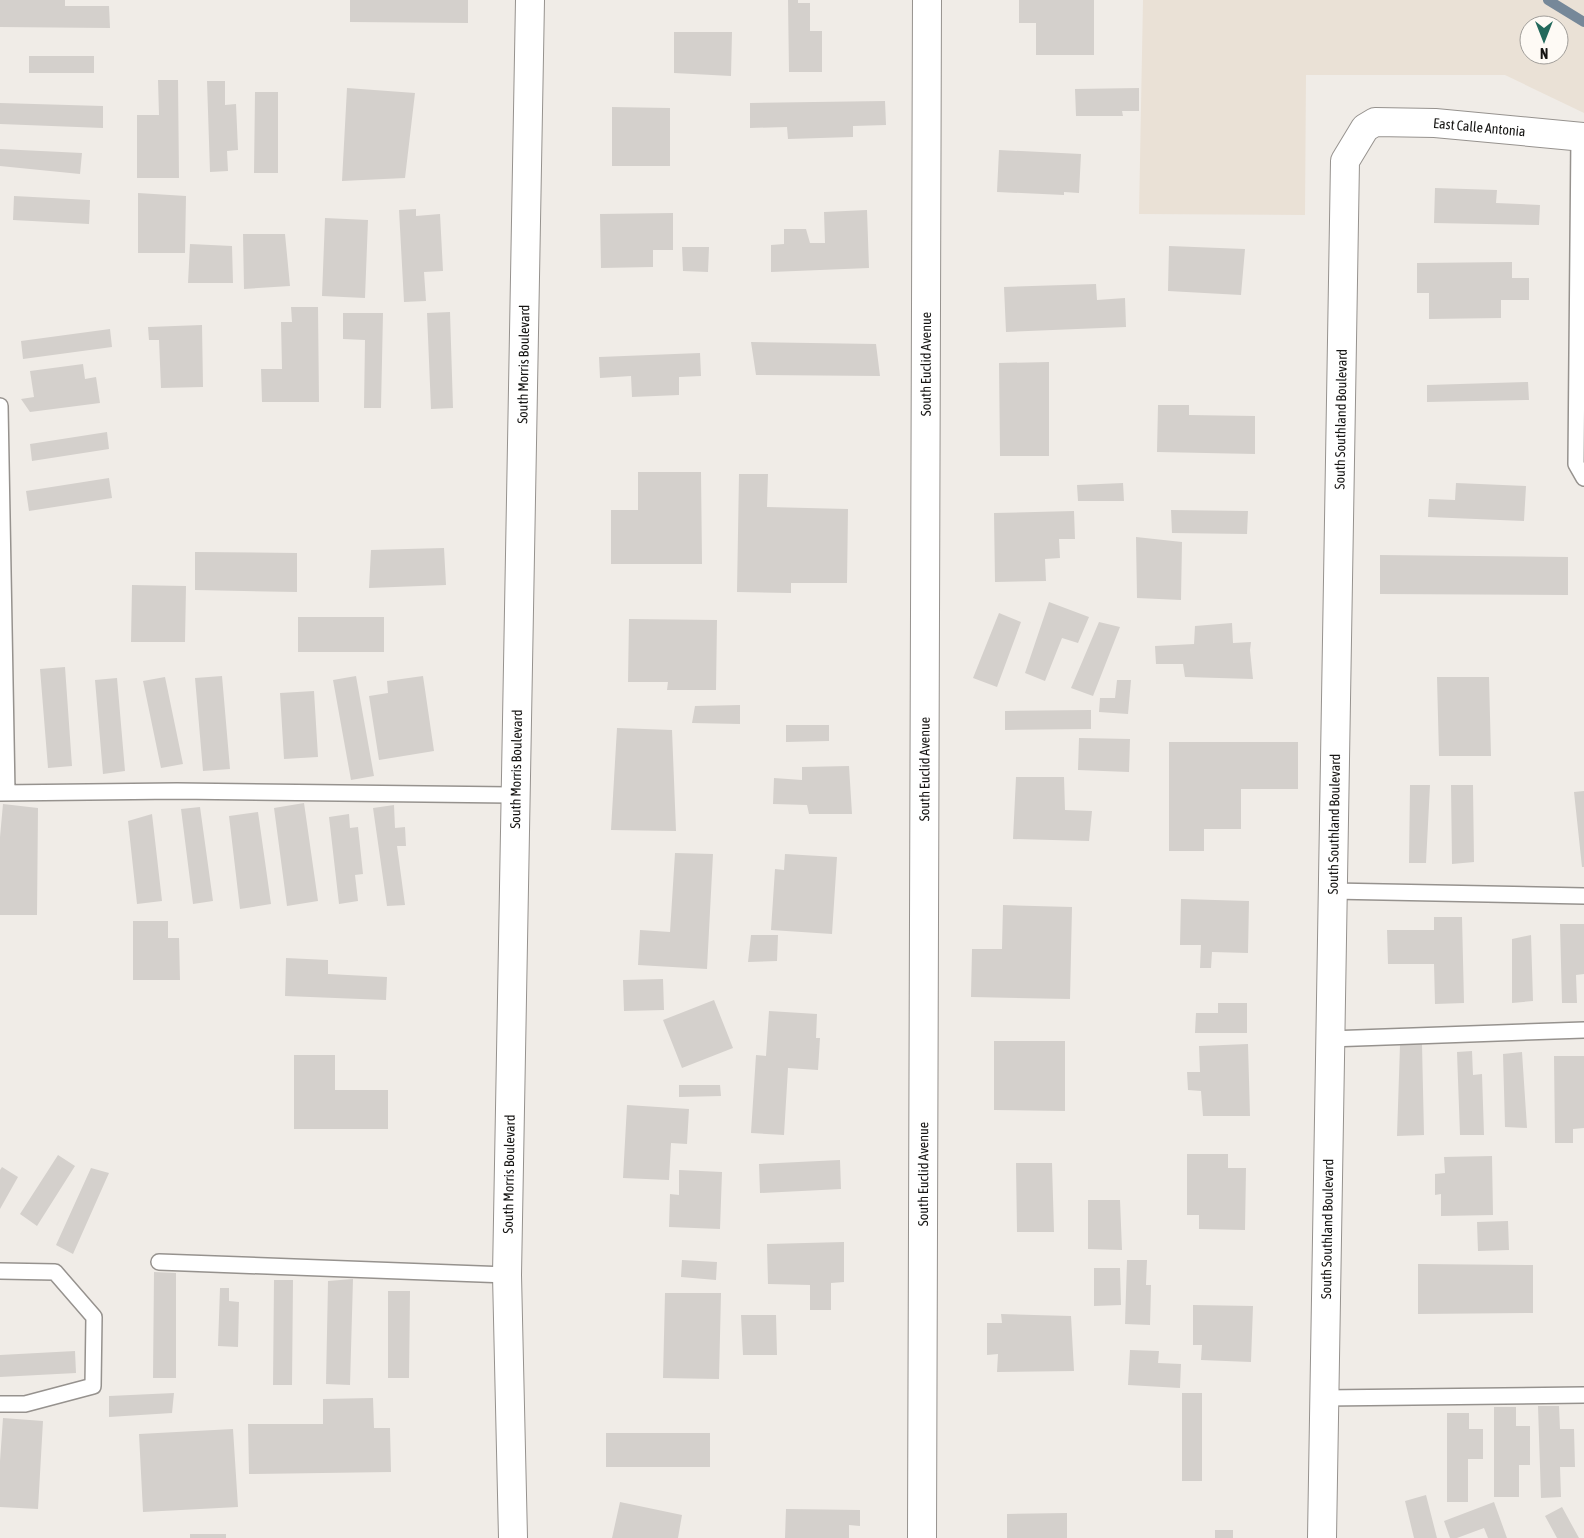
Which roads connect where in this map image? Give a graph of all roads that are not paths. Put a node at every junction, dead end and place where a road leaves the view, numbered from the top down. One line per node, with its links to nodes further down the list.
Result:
1 (530, 0): 8 (street, South Morris Boulevard)
2 (927, 0): 20 (street, South Euclid Avenue)
3 (1375, 122): 4 (street, East Calle Antonia); 9 (street, South Southland Boulevard)
4 (1582, 136): 6 (lane)
5 (0, 406): 7 (lane)
6 (1584, 478)
7 (4, 793): 8 (lane)
8 (516, 795): 15 (street, South Morris Boulevard)
9 (1332, 891): 10 (lane); 12 (street, South Southland Boulevard)
10 (1584, 896)
11 (1584, 1030): 12 (lane)
12 (1329, 1039): 17 (street, South Southland Boulevard)
13 (160, 1262): 15 (lane)
14 (0, 1271): 18 (lane)
15 (507, 1275): 19 (street, South Morris Boulevard)
16 (1584, 1395): 17 (lane)
17 (1324, 1398): 21 (street, South Southland Boulevard)
18 (0, 1404)
19 (513, 1538)
20 (922, 1538)
21 (1322, 1538)

